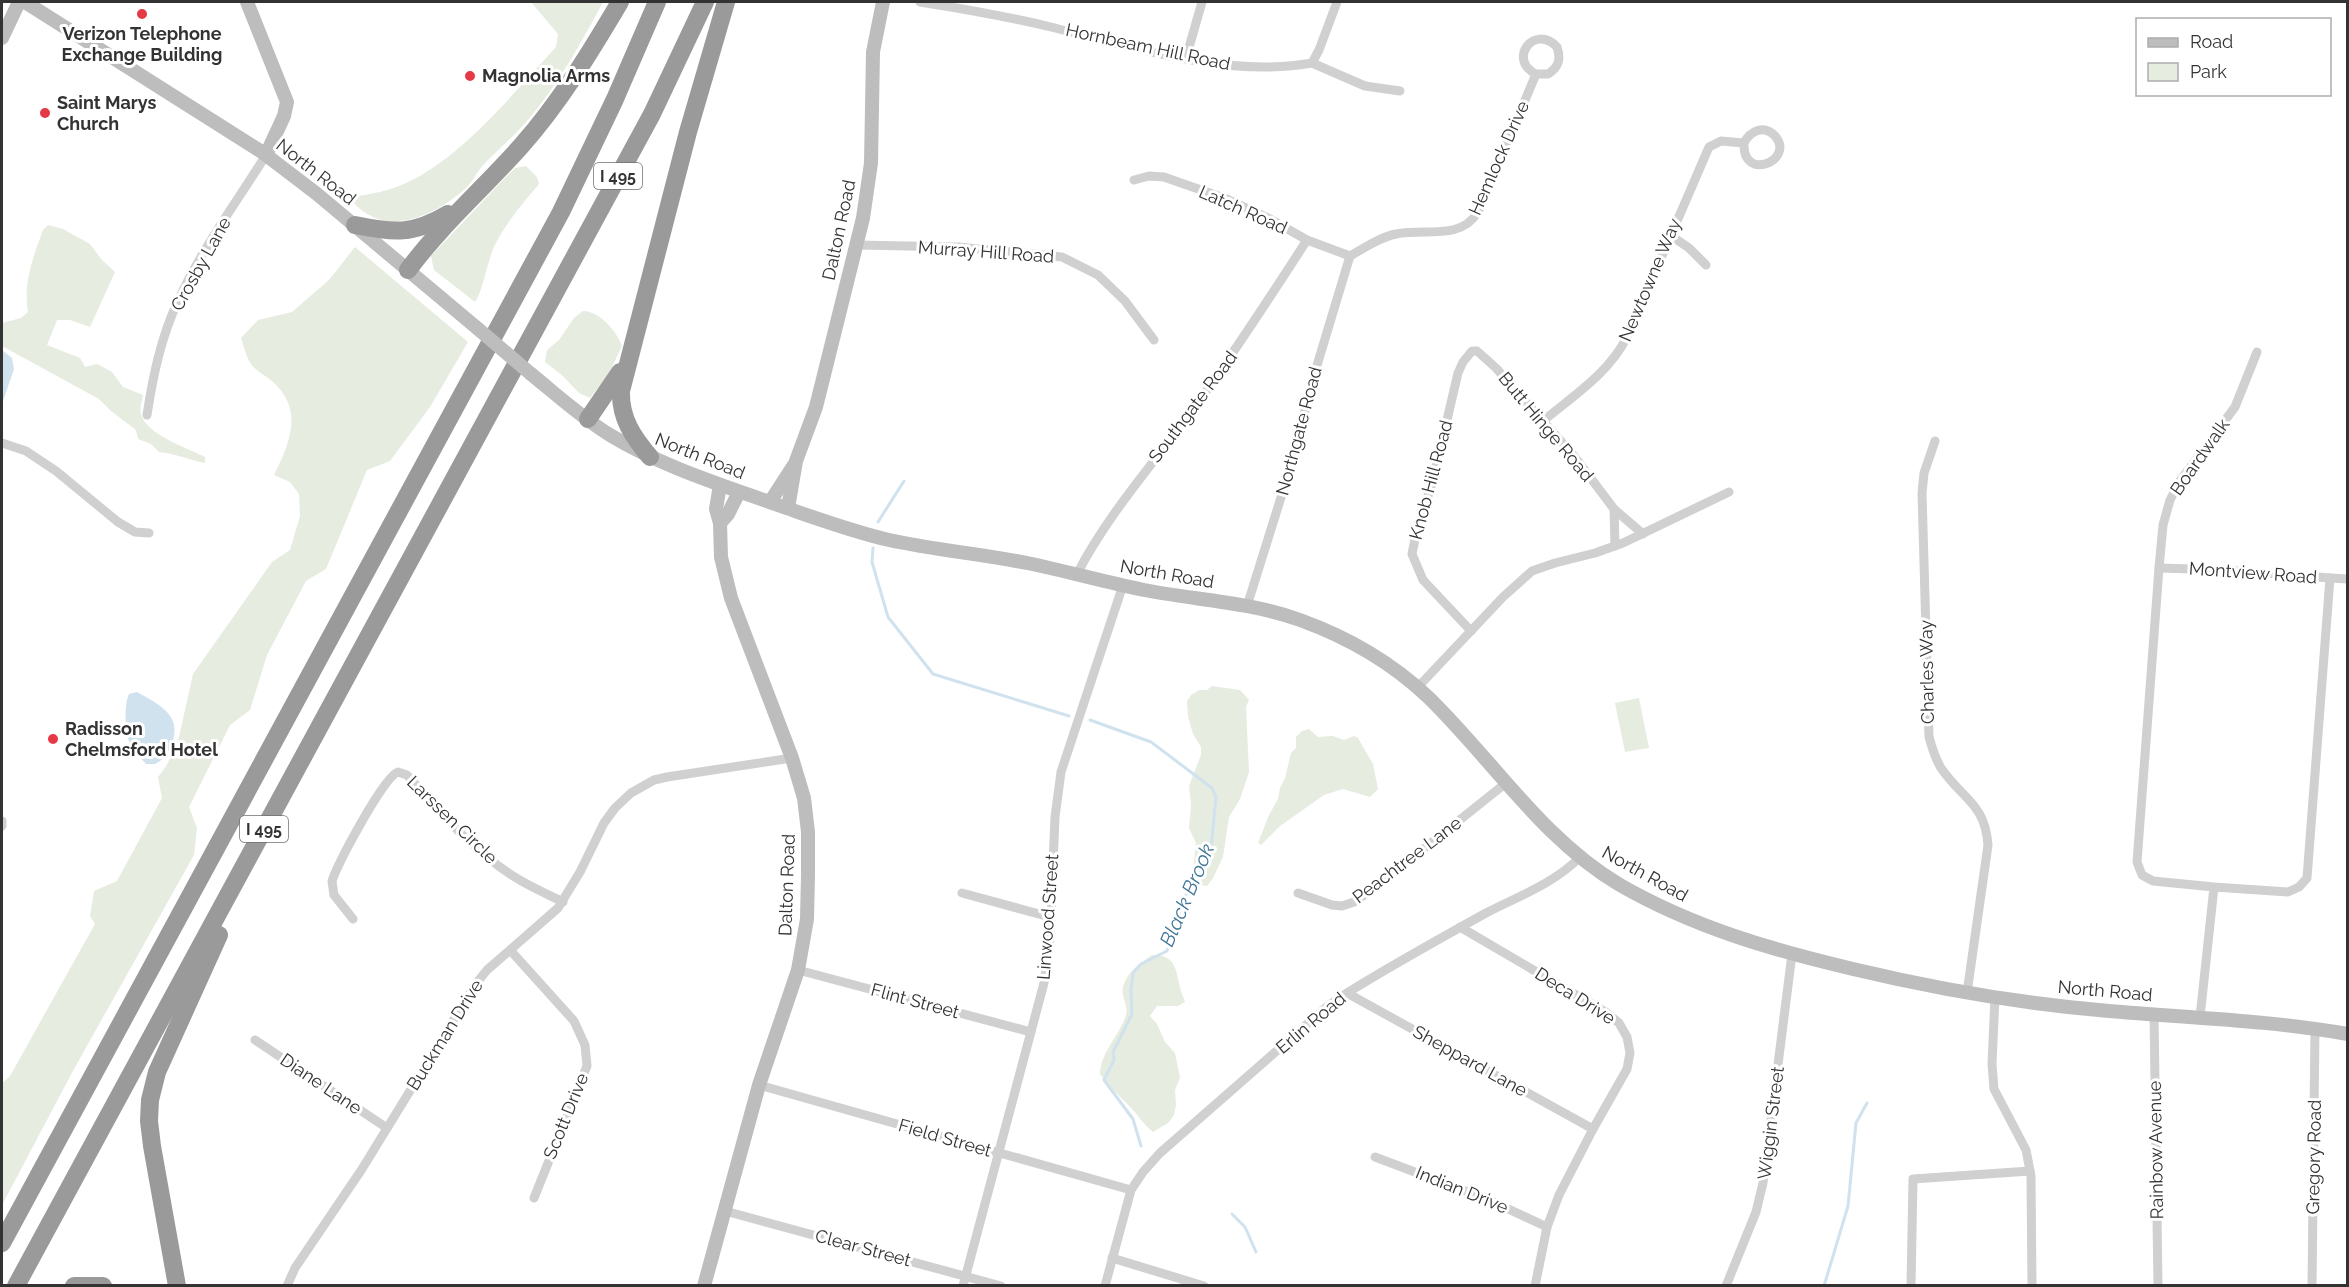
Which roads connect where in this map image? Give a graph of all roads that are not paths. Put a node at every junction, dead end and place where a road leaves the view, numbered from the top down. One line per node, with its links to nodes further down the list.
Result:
1 (19, 2): 12 (main road)
2 (25, 2): 18 (main road, North Road)
3 (247, 2): 18 (main road)
4 (620, 2): 20 (highway)
5 (657, 2): 92 (highway, I 495)
6 (705, 2): 57 (highway, I 495)
7 (726, 2): 31 (highway)
8 (883, 2): 24 (main road, Dalton Road)
9 (920, 2): 13 (street, Hornbeam Hill Road)
10 (1202, 2): 13 (street)
11 (1337, 2): 14 (street)
12 (2, 38)
13 (1186, 58): 14 (street, Hornbeam Hill Road)
14 (1311, 63): 16 (street)
15 (1536, 75): 15 (street); 25 (street, Hemlock Drive)
16 (1400, 91)
17 (1744, 143): 22 (street, Newtowne Way)
18 (266, 155): 21 (main road, North Road); 32 (street, Crosby Lane)
19 (1134, 180): 23 (street, Latch Road)
20 (480, 188): 21 (highway); 27 (highway)
21 (355, 225): 27 (main road, North Road)
22 (1670, 235): 26 (street); 34 (street, Newtowne Way)
23 (1307, 240): 25 (street, Latch Road); 50 (street, Southgate Road)
24 (857, 245): 28 (street, Murray Hill Road); 38 (main road, Dalton Road)
25 (1350, 256): 54 (street, Northgate Road)
26 (1706, 265)
27 (408, 270): 33 (main road, North Road, bridge)
28 (1154, 340)
29 (1474, 351): 34 (street, Butt Hinge Road); 55 (street, Knob Hill Road)
30 (2257, 352): 49 (street, Boardwalk)
31 (629, 354): 33 (highway); 37 (highway)
32 (147, 416)
33 (588, 419): 37 (main road, North Road)
34 (1543, 421): 44 (street, Butt Hinge Road)
35 (1935, 441): 74 (street, Charles Way)
36 (2, 443): 46 (street)
37 (650, 457): 39 (main road, North Road)
38 (796, 461): 42 (main road, Dalton Road); 43 (main road, Dalton Road)
39 (720, 485): 40 (main road, North Road); 45 (main road, Dalton Road)
40 (739, 492): 42 (main road, North Road); 45 (main road)
41 (1729, 492): 47 (street)
42 (770, 502): 43 (main road, North Road)
43 (788, 508): 50 (main road, North Road)
44 (1614, 509): 47 (street, Butt Hinge Road); 48 (street)
45 (720, 523): 58 (main road, Dalton Road)
46 (149, 533)
47 (1643, 534): 48 (street)
48 (1615, 546): 55 (street)
49 (2159, 568): 51 (street, Montview Road); 63 (street, Montview Road)
50 (1077, 574): 53 (main road, North Road)
51 (2330, 578): 52 (street); 63 (street, Montview Road)
52 (2348, 579)
53 (1123, 585): 54 (main road, North Road); 67 (street, Linwood Street)
54 (1247, 606): 56 (main road, North Road)
55 (1471, 631): 56 (street)
56 (1417, 688): 59 (main road, North Road)
57 (307, 751): 95 (highway, I 495); 98 (highway)
58 (792, 758): 66 (street, Buckman Drive); 72 (main road, Dalton Road)
59 (1506, 783): 62 (main road, North Road); 65 (street, Peachtree Lane)
60 (2, 821): 61 (street)
61 (2, 826)
62 (1580, 857): 69 (street, Erlin Road); 71 (main road, North Road)
63 (2214, 887): 77 (street)
64 (963, 892): 67 (street)
65 (1298, 893)
66 (563, 902): 68 (street, Larssen Circle); 70 (street, Buckman Drive)
67 (1050, 917): 79 (street, Linwood Street)
68 (353, 919)
69 (1460, 927): 73 (street, Erlin Road); 84 (street, Deca Drive)
70 (511, 951): 83 (street, Buckman Drive); 89 (street, Scott Drive)
71 (1792, 954): 74 (main road, North Road); 105 (street, Wiggin Street)
72 (798, 970): 79 (street, Flint Street); 82 (main road, Dalton Road)
73 (1347, 993): 84 (street, Sheppard Lane); 88 (street, Erlin Road)
74 (1967, 993): 75 (main road, North Road)
75 (1995, 997): 76 (main road, North Road); 87 (street)
76 (2154, 1014): 77 (main road, North Road); 108 (street, Rainbow Avenue)
77 (2200, 1017): 78 (main road, North Road)
78 (2315, 1029): 80 (main road, North Road); 109 (street, Gregory Road)
79 (1031, 1032): 85 (street, Linwood Street)
80 (2348, 1034)
81 (255, 1040): 83 (street, Diane Lane)
82 (759, 1085): 85 (street, Field Street); 90 (main road, Dalton Road)
83 (387, 1128): 99 (street, Buckman Drive)
84 (1593, 1129): 91 (street, Deca Drive)
85 (999, 1153): 88 (street, Field Street); 94 (street, Linwood Street)
86 (1375, 1156): 91 (street, Indian Drive)
87 (2030, 1171): 106 (street); 107 (street)
88 (1131, 1190): 93 (street, Erlin Road)
89 (534, 1198)
90 (725, 1211): 94 (street, Clear Street); 100 (main road, Dalton Road)
91 (1547, 1227): 104 (street, Deca Drive)
92 (2, 1243)
93 (1112, 1258): 102 (street); 103 (street)
94 (964, 1281): 101 (street, Clear Street)
95 (16, 1286)
96 (74, 1286): 97 (highway)
97 (103, 1286)
98 (177, 1286)
99 (287, 1286)
100 (704, 1286)
101 (1001, 1286)
102 (1105, 1286)
103 (1204, 1286)
104 (1535, 1286)
105 (1726, 1286)
106 (1911, 1286)
107 (2032, 1286)
108 (2158, 1286)
109 (2312, 1286)

